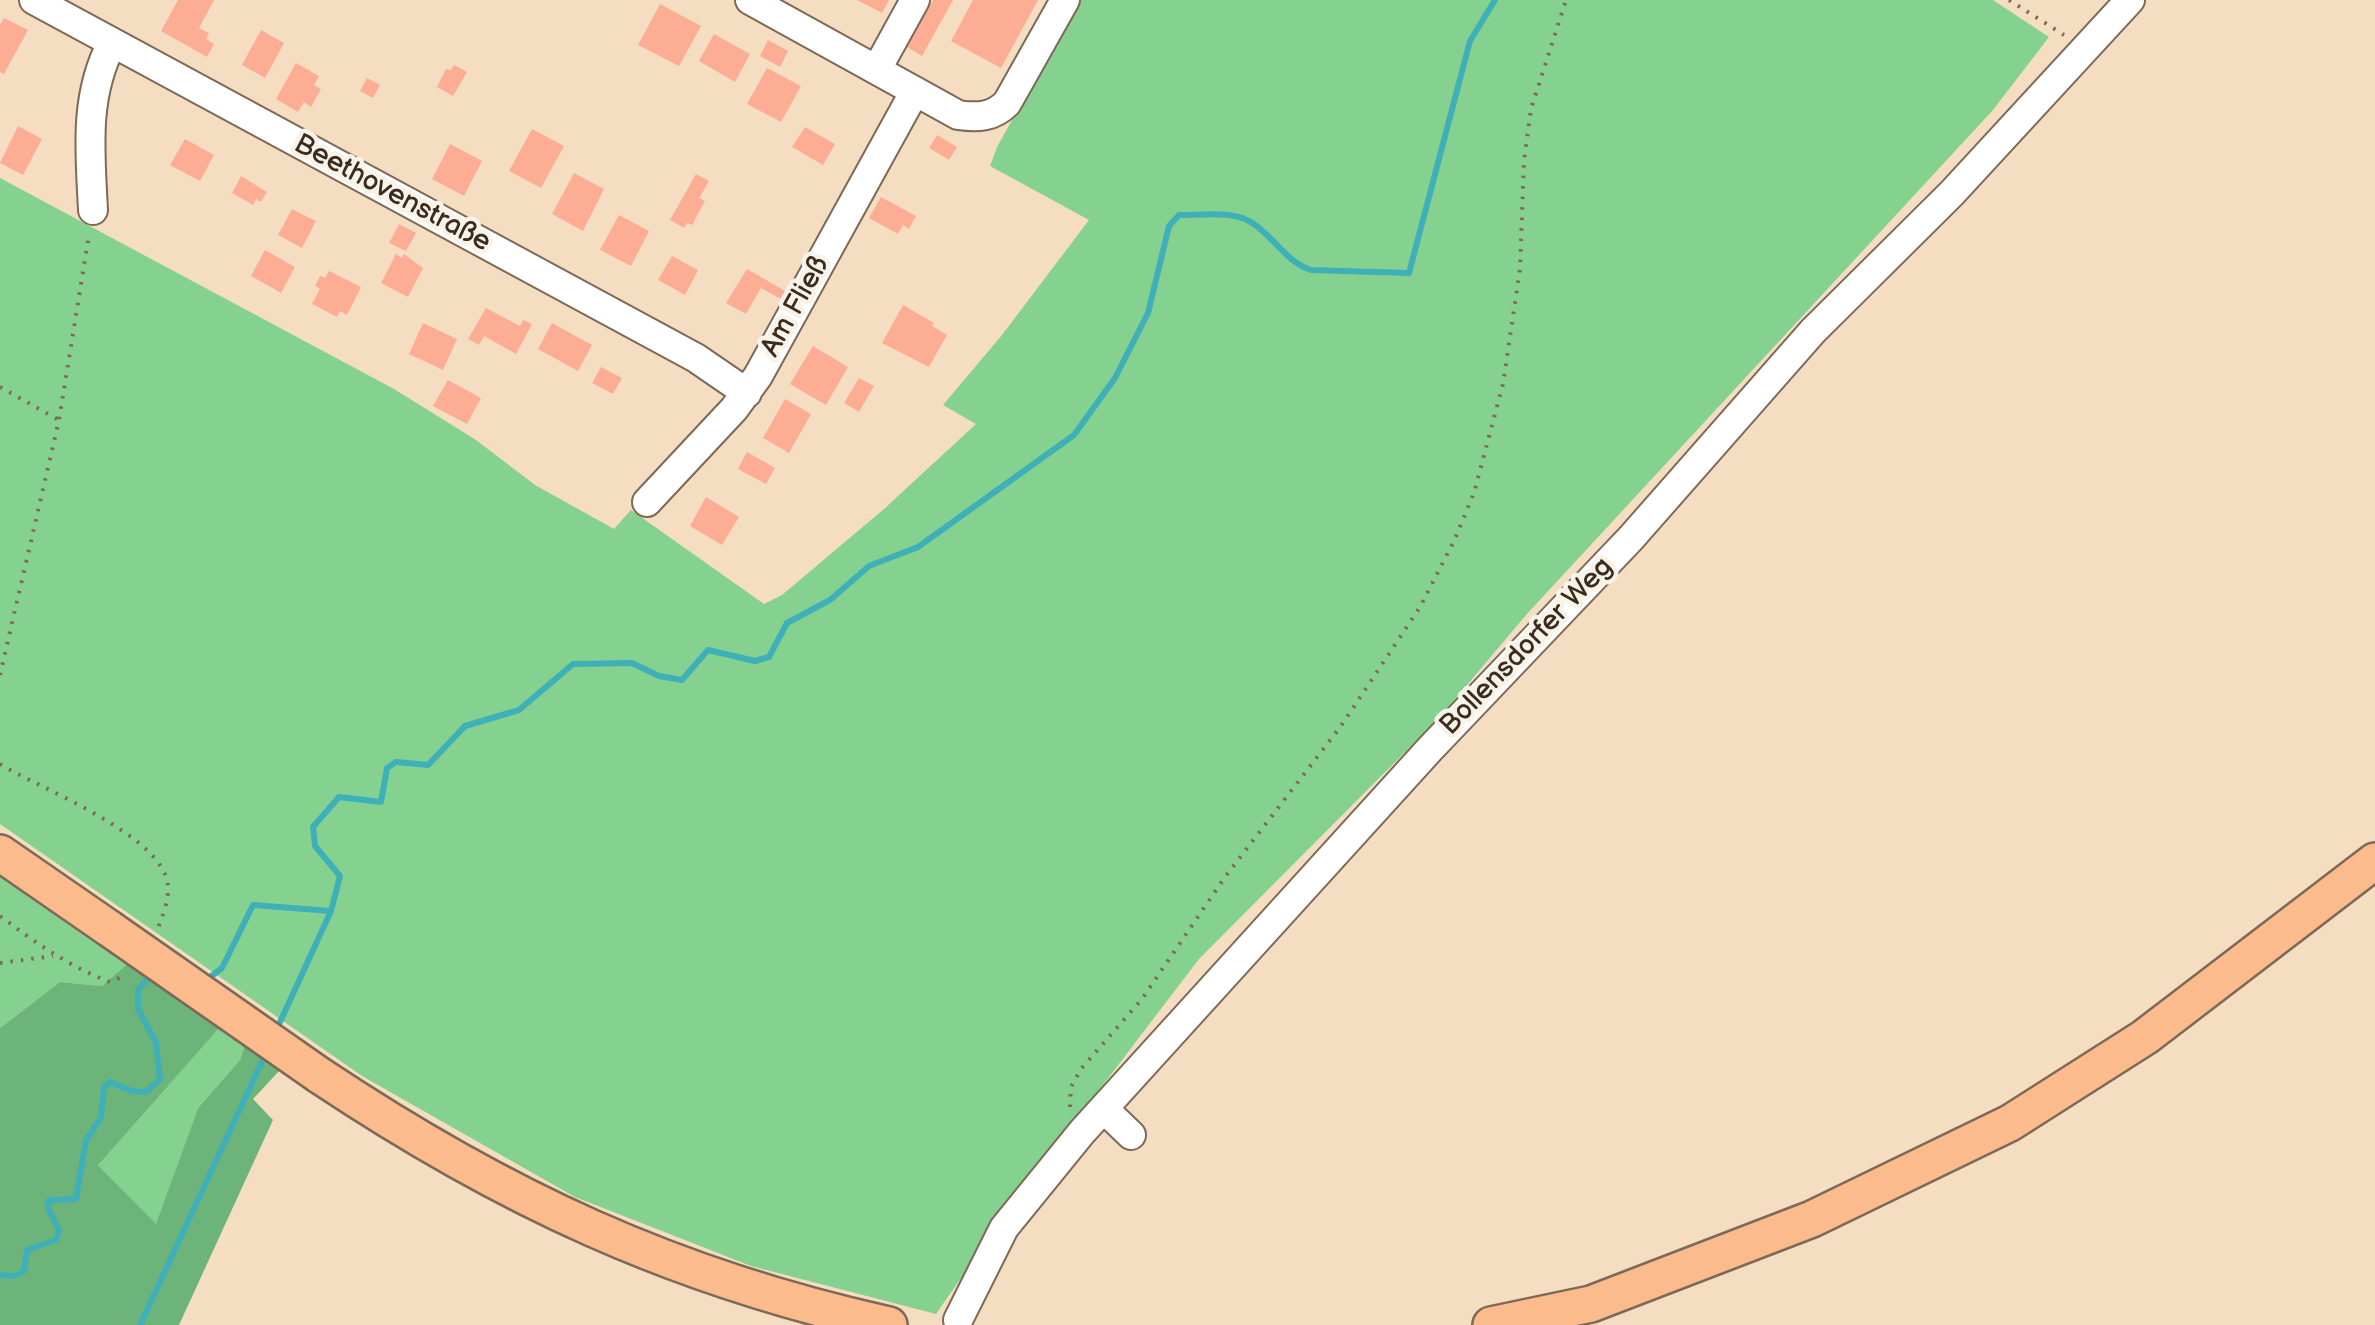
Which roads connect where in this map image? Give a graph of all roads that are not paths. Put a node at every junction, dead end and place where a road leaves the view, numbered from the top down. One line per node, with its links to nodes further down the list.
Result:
1 (34, 0): 6 (street, Beethovenstraße)
2 (750, 0): 7 (street)
3 (915, 0): 7 (street)
4 (1065, 0): 8 (street)
5 (2130, 0): 14 (street, Bollensdorfer Weg)
6 (112, 42): 9 (street); 10 (street, Beethovenstraße)
7 (877, 68): 8 (street)
8 (915, 91): 10 (street, Am Fließ)
9 (93, 210)
10 (746, 393): 11 (street, Am Fließ)
11 (646, 502)
12 (0, 853): 17 (main road, bridge)
13 (2375, 861): 18 (main road)
14 (1104, 1109): 15 (street); 16 (street, Bollensdorfer Weg)
15 (1131, 1135)
16 (958, 1320)
17 (888, 1325)
18 (1491, 1325)

